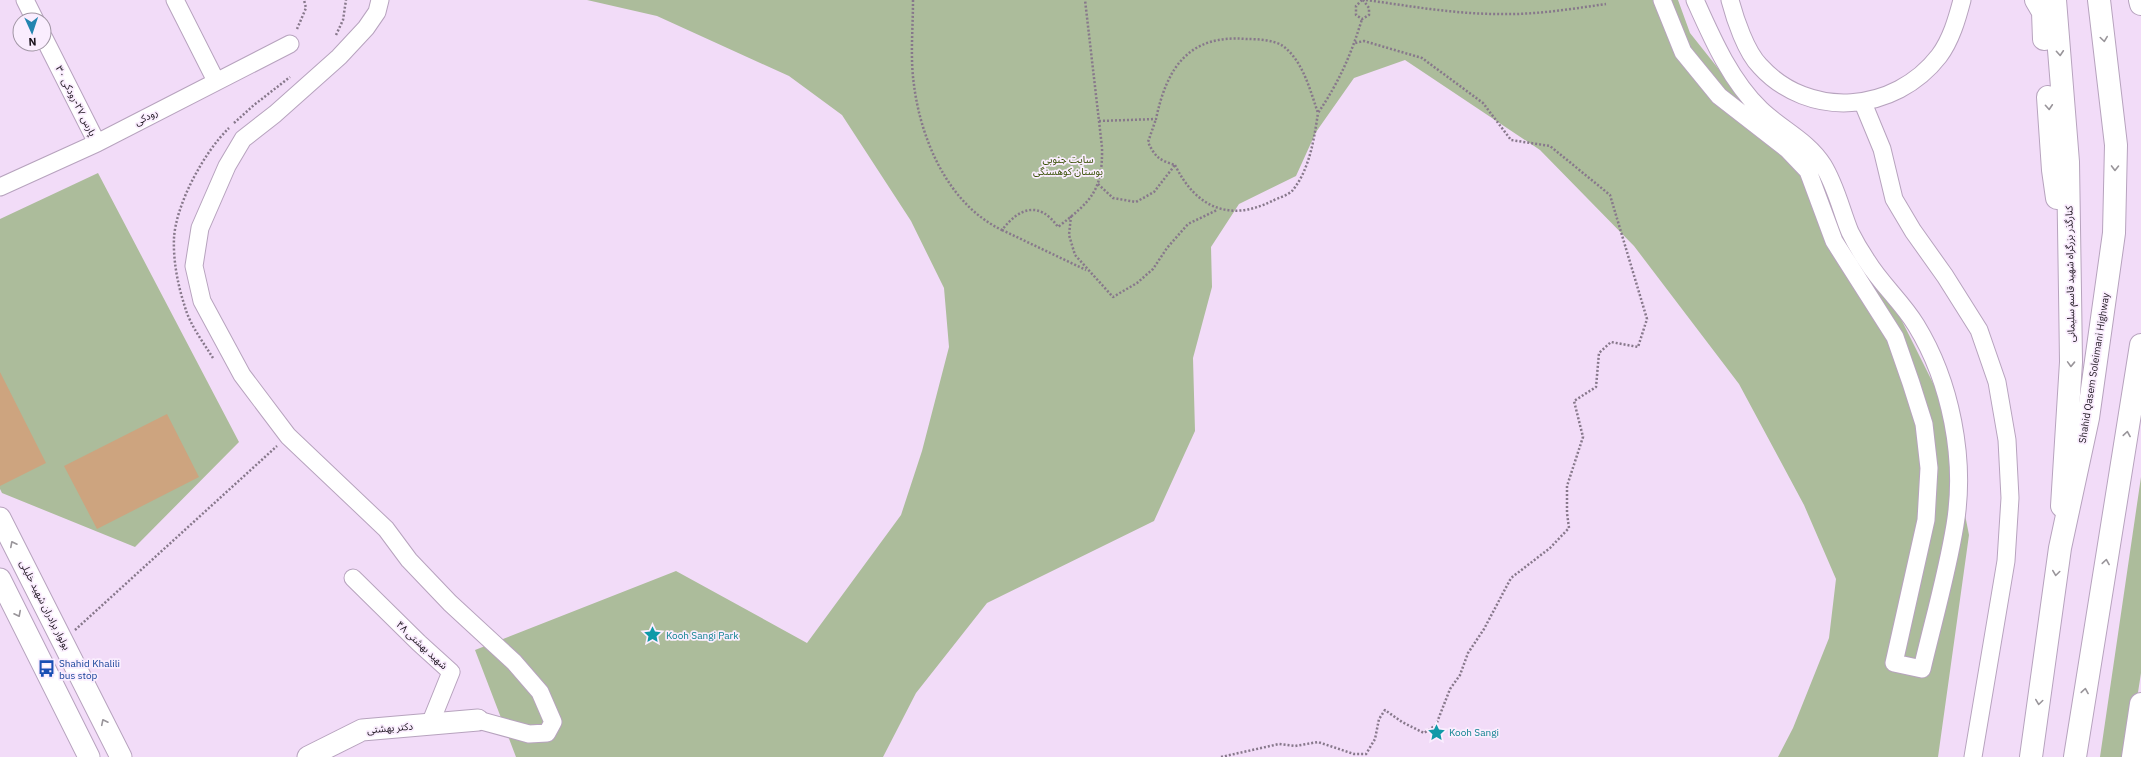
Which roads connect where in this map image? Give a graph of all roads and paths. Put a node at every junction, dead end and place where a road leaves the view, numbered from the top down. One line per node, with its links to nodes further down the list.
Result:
1 (25, 0): 19 (street)
2 (175, 0): 26 (street)
3 (304, 0): 23 (path)
4 (346, 0): 21 (path)
5 (913, 0): 37 (path)
6 (1085, 0): 30 (path)
7 (1364, 0): 17 (path); 20 (path); 20 (path)
8 (1662, 0): 9 (street)
9 (1695, 0)
10 (1730, 0): 27 (street)
11 (1962, 0): 27 (street)
12 (2036, 0): 39 (main road, one-way to 39)
13 (2055, 0): 39 (main road, کنارگذر بزرگراه شهید قاسم سلیمانی, one-way to 39)
14 (2099, 0): 44 (main road, Shahid Qasem Soleimani Highway, one-way to 44)
15 (2140, 0): 18 (main road)
16 (380, 3): 42 (street)
17 (1606, 4)
18 (2141, 4)
19 (31, 12)
20 (1362, 19): 22 (path)
21 (334, 40)
22 (1355, 43): 28 (path); 55 (path)
23 (290, 44): 26 (street, رودکی)
24 (51, 52): 31 (street, پارس ۲۷-رودکی ۳۰)
25 (296, 72): 41 (path)
26 (216, 81): 31 (street, رودکی)
27 (1863, 103): 56 (street)
28 (1318, 113): 29 (path); 35 (path)
29 (1156, 119): 30 (path); 32 (path)
30 (1099, 121): 33 (path)
31 (97, 143): 34 (street, رودکی)
32 (1175, 165): 33 (path); 35 (path)
33 (1098, 184): 36 (path)
34 (0, 187)
35 (1217, 210): 38 (path)
36 (1071, 216): 37 (path); 38 (path)
37 (1002, 230): 38 (path)
38 (1088, 271)
39 (2070, 292): 44 (main road, کنارگذر بزرگراه شهید قاسم سلیمانی, one-way to 44)
40 (2141, 345): 58 (main road, one-way to 40)
41 (214, 360)
42 (288, 436): 47 (path); 49 (street)
43 (0, 518): 47 (street, بولوار برادران شهید خلیلی, one-way to 43)
44 (2060, 548): 57 (main road, Shahid Qasem Soleimani Highway, one-way to 57)
45 (354, 578): 50 (street, شهید بهشتی ۴۸)
46 (0, 579): 52 (street, one-way to 52)
47 (63, 641): 53 (street, بولوار برادران شهید خلیلی, one-way to 47)
48 (2141, 704): 51 (main road)
49 (478, 720): 50 (street, دکتر بهشتی)
50 (430, 724): 54 (street, دکتر بهشتی)
51 (2139, 736): 59 (main road)
52 (88, 757)
53 (121, 757)
54 (308, 757)
55 (1221, 757)
56 (1973, 757)
57 (2031, 757)
58 (2075, 757)
59 (2133, 757)

